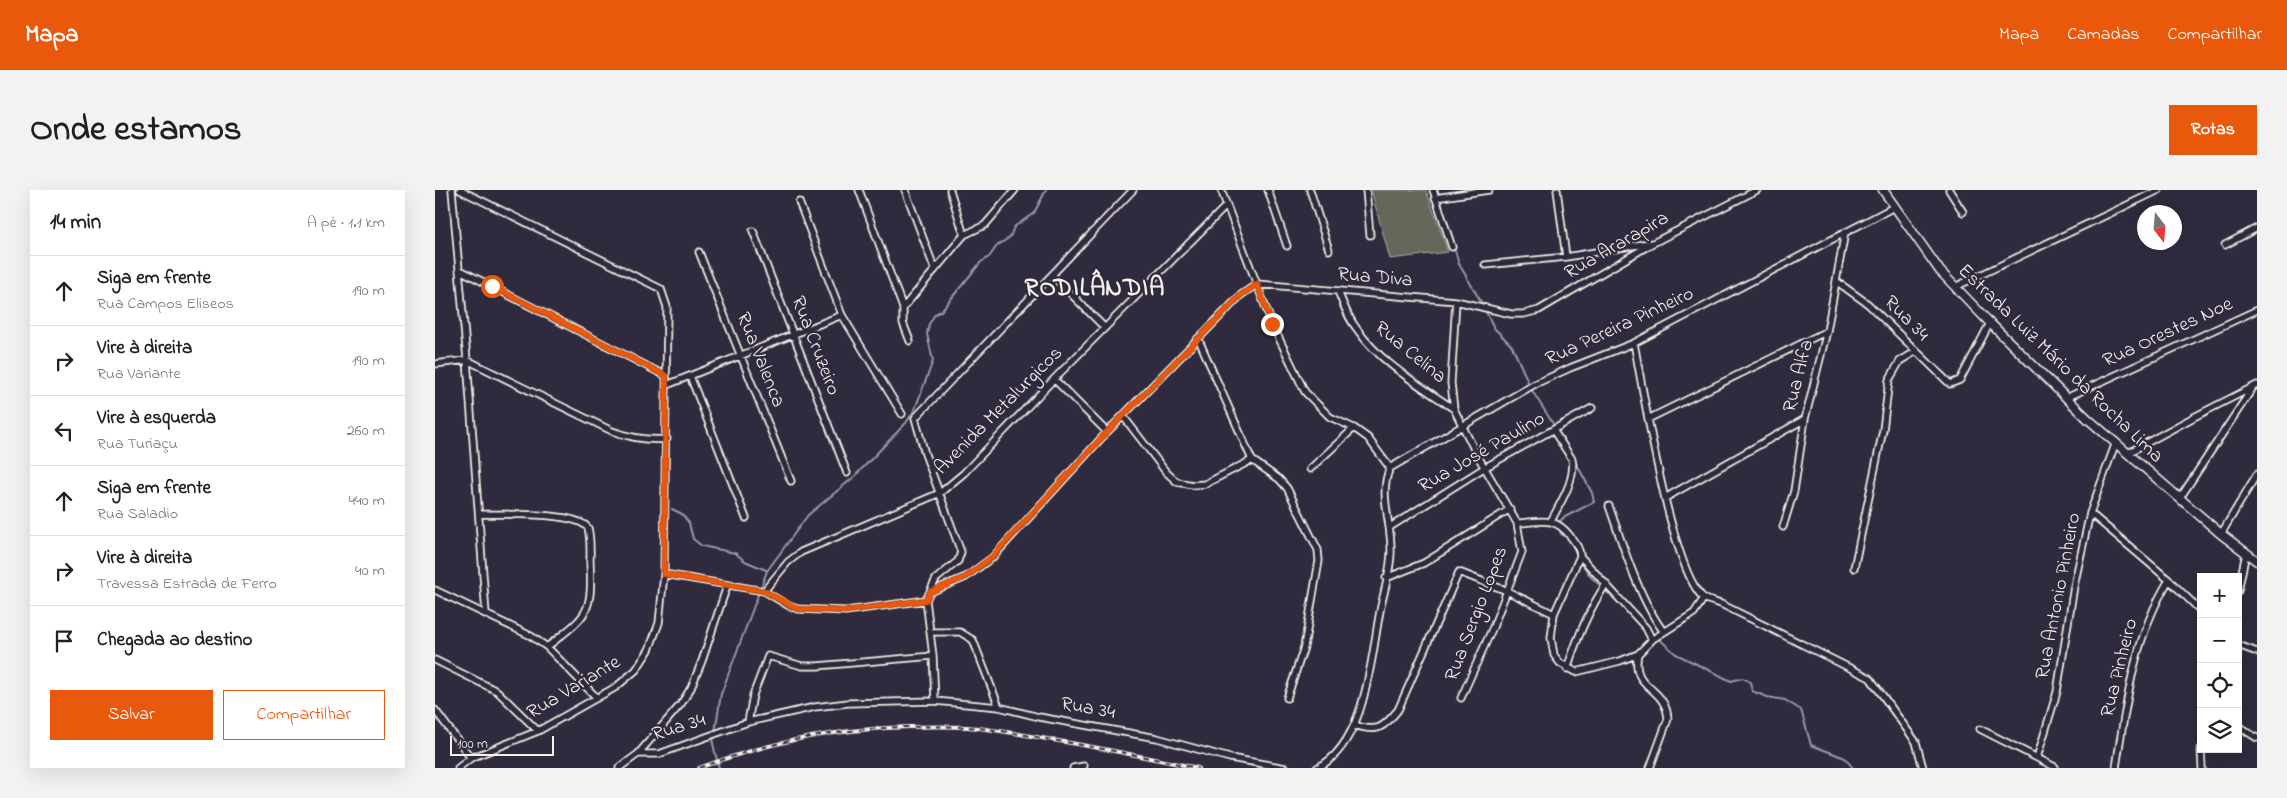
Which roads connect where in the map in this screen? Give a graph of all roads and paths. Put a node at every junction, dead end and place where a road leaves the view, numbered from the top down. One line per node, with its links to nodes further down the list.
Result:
1 (452, 190): 37 (street)
2 (461, 190): 60 (street, Rua Variante)
3 (859, 190): 45 (street)
4 (905, 190): 38 (street)
5 (950, 190): 27 (street)
6 (1015, 190): 27 (street)
7 (1133, 190): 39 (street)
8 (1221, 190): 21 (street)
9 (1268, 190): 31 (street)
10 (1310, 190): 33 (street)
11 (1366, 190): 28 (street)
12 (1433, 190): 19 (street)
13 (1489, 190): 19 (street)
14 (1557, 190): 35 (street)
15 (1757, 190): 29 (street, Rua Ararapira)
16 (1883, 190): 22 (main road, Estrada Luiz Mário da Rocha Lima)
17 (1949, 190): 23 (street)
18 (2159, 190): 42 (street)
19 (1435, 198): 32 (street)
20 (799, 202): 48 (street)
21 (1226, 206): 41 (street); 50 (street, Avenida Metalurgicos)
22 (1893, 207): 26 (street, Rua Pereira Pinheiro); 42 (main road, Estrada Luiz Mário da Rocha Lima)
23 (1963, 212)
24 (2257, 228): 30 (street)
25 (753, 231): 52 (street, Rua Cruzeiro)
26 (1845, 232): 40 (street, Rua Alfa); 55 (street, Rua Pereira Pinheiro)
27 (964, 235): 38 (street)
28 (1371, 235)
29 (1653, 243): 35 (street); 46 (street, Rua Ararapira)
30 (2225, 245)
31 (1287, 246)
32 (1452, 247)
33 (1329, 250)
34 (699, 252): 57 (street, Rua Valenca)
35 (1566, 257): 36 (street)
36 (1485, 265)
37 (460, 270): 58 (street); 60 (street)
38 (935, 270): 45 (street)
39 (1052, 276): 50 (street); 86 (street)
40 (1836, 281): 51 (street, Rua Alfa); 56 (street, Rua 34)
41 (1257, 284): 43 (street, Rua Diva); 53 (street); 73 (street)
42 (1955, 287): 49 (main road, Estrada Luiz Mário da Rocha Lima)
43 (1338, 291): 44 (street, Rua Diva); 67 (street, Rua Celina)
44 (1456, 301): 46 (street, Rua Diva); 67 (street)
45 (903, 308): 54 (street)
46 (1489, 310)
47 (2257, 310): 65 (street, Rua Orestes Noe)
48 (842, 315): 52 (street); 68 (street)
49 (1989, 323): 56 (street, Rua 34); 65 (main road, Estrada Luiz Mário da Rocha Lima)
50 (1105, 328): 62 (street, Avenida Metalurgicos)
51 (1827, 331): 70 (street); 71 (street, Rua Alfa)
52 (793, 334): 57 (street); 83 (street, Rua Cruzeiro)
53 (1198, 338): 69 (street); 79 (street)
54 (910, 341)
55 (1634, 343): 70 (street); 72 (street, Rua Pereira Pinheiro)
56 (1915, 352): 102 (street)
57 (740, 356): 61 (street); 85 (street, Rua Valenca)
58 (467, 360): 59 (street); 76 (street); 92 (street)
59 (435, 364)
60 (666, 376): 63 (street, Rua Variante)
61 (690, 376): 63 (street); 93 (street)
62 (1054, 379): 75 (street); 86 (street, Avenida Metalurgicos)
63 (667, 385): 76 (street, Rua Variante)
64 (2255, 387): 78 (street); 88 (street)
65 (2066, 398): 77 (main road, Estrada Luiz Mário da Rocha Lima)
66 (1592, 408): 74 (street, Rua José Paulino)
67 (1454, 409): 72 (street, Rua Sergio Lopes)
68 (902, 414)
69 (1123, 416): 75 (street); 79 (street)
70 (1648, 419): 87 (street)
71 (1805, 419): 87 (street); 97 (street, Rua Alfa)
72 (1462, 426): 80 (street, Rua Pereira Pinheiro); 81 (street, Rua Sergio Lopes)
73 (1354, 428): 80 (street); 82 (street)
74 (1556, 429): 81 (street, Rua José Paulino); 94 (street)
75 (1107, 432): 112 (street)
76 (667, 439): 104 (street, Rua Variante)
77 (2116, 442): 78 (main road, Estrada Luiz Mário da Rocha Lima); 91 (street, Rua Antonio Pinheiro)
78 (2128, 453): 88 (main road, Estrada Luiz Mário da Rocha Lima)
79 (1252, 460): 129 (street)
80 (1390, 468): 96 (street)
81 (1484, 468): 90 (street, Rua Sergio Lopes); 96 (street, Rua José Paulino)
82 (1310, 469)
83 (847, 473)
84 (2257, 474): 98 (street)
85 (791, 481)
86 (940, 493): 110 (street, Avenida Metalurgicos); 112 (street)
87 (1665, 498): 113 (street)
88 (2180, 498): 98 (main road, Estrada Luiz Mário da Rocha Lima)
89 (1609, 506): 119 (street)
90 (1510, 509): 95 (street, Rua Sergio Lopes); 105 (street)
91 (2090, 513): 106 (street); 143 (street, Rua Antonio Pinheiro)
92 (479, 514): 116 (street); 122 (street)
93 (746, 518)
94 (1551, 521): 95 (street); 100 (street)
95 (1517, 523): 111 (street, Rua Sergio Lopes)
96 (1390, 527): 105 (street)
97 (1783, 527)
98 (2221, 534): 99 (main road, Estrada Luiz Mário da Rocha Lima)
99 (2246, 553): 101 (main road, Estrada Luiz Mário da Rocha Lima); 103 (street)
100 (1580, 556): 107 (street); 117 (street)
101 (2257, 561)
102 (1854, 568)
103 (2242, 573)
104 (664, 574): 108 (street); 128 (street, Rua Variante)
105 (1386, 578): 135 (street)
106 (2169, 580): 115 (street); 153 (street, Rua Pinheiro)
107 (1606, 584): 120 (street); 127 (street)
108 (727, 586): 110 (street); 141 (street)
109 (435, 590): 116 (street)
110 (763, 591): 114 (street)
111 (1507, 591): 117 (street); 130 (street, Rua Sergio Lopes); 135 (street, Rua Sergio Lopes)
112 (930, 592): 114 (street)
113 (1704, 598): 119 (street); 152 (street)
114 (926, 600): 118 (street)
115 (2197, 607)
116 (486, 614): 122 (street)
117 (1554, 614): 127 (street)
118 (930, 632): 125 (street); 132 (street)
119 (1662, 632): 120 (street)
120 (1652, 640): 124 (street)
121 (2242, 646): 123 (street)
122 (547, 647): 128 (street)
123 (2257, 652)
124 (1638, 654): 127 (street); 151 (street)
125 (933, 656): 131 (street); 134 (street)
126 (435, 660): 138 (street)
127 (1567, 668)
128 (597, 698): 138 (street, Rua Variante)
129 (1287, 698)
130 (1461, 698)
131 (935, 701): 132 (street, Rua 34); 134 (street, Rua 34)
132 (999, 706): 149 (street, Rua 34)
133 (435, 710): 142 (street)
134 (748, 722): 141 (street, Rua 34)
135 (1354, 725): 150 (street)
136 (1980, 729): 143 (street)
137 (2242, 729): 139 (street)
138 (538, 731): 142 (street, Rua Variante)
139 (2257, 738)
140 (2201, 753): 154 (street)
141 (638, 754): 147 (street)
142 (471, 758): 146 (street, Rua Variante)
143 (2037, 758): 145 (street)
144 (1084, 766): 148 (street)
145 (2055, 767)
146 (459, 768)
147 (619, 768)
148 (1073, 768)
149 (1286, 768)
150 (1317, 768)
151 (1650, 768)
152 (1923, 768)
153 (2116, 768)
154 (2202, 768)

